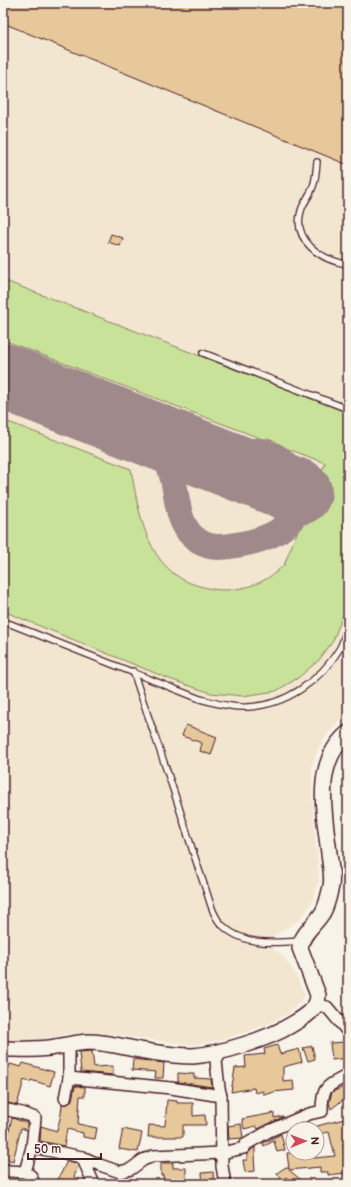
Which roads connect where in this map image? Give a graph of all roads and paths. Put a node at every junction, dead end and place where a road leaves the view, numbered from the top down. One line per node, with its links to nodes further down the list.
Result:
1 (318, 162): 2 (lane)
2 (348, 264)
3 (203, 353): 4 (lane)
4 (348, 409)
5 (3, 621): 7 (lane)
6 (348, 628): 7 (lane)
7 (133, 671): 9 (lane)
8 (348, 732): 9 (main road)
9 (300, 941): 10 (main road)
10 (317, 1005): 11 (street); 14 (main road)
11 (348, 1032)
12 (69, 1044): 13 (main road); 14 (main road); 16 (street)
13 (3, 1049)
14 (221, 1052): 17 (street)
15 (348, 1075): 21 (street)
16 (69, 1078): 17 (street); 18 (street)
17 (222, 1096): 21 (street)
18 (66, 1098)
19 (3, 1109): 20 (street)
20 (32, 1147): 22 (street); 24 (street)
21 (222, 1153): 22 (street); 27 (street)
22 (82, 1157): 26 (street)
23 (3, 1169): 24 (street)
24 (26, 1172): 25 (street)
25 (34, 1184)
26 (94, 1184)
27 (225, 1184)

